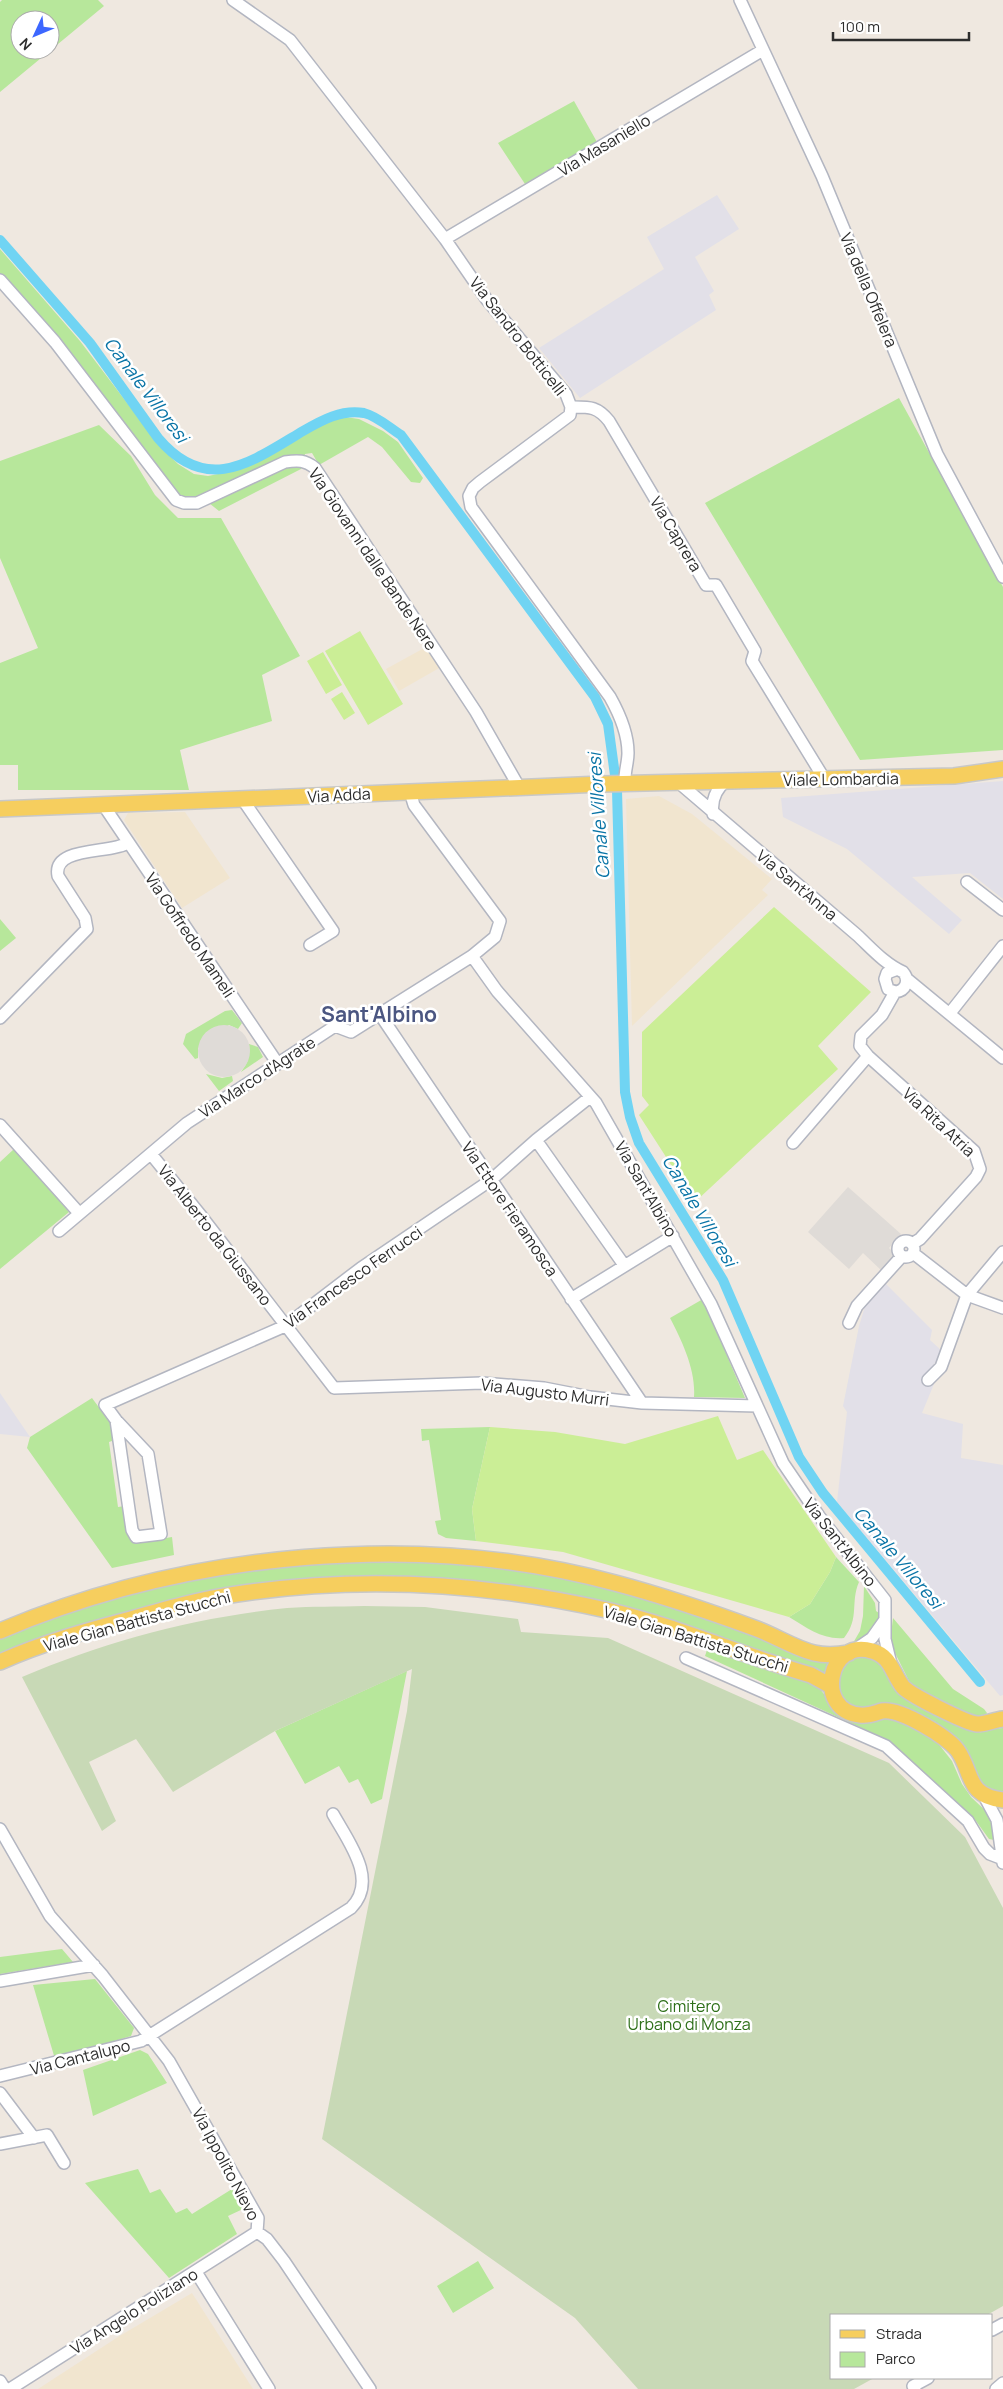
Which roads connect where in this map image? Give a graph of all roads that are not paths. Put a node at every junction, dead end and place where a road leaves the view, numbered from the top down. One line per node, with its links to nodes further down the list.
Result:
1 (233, 0): 4 (street, Via Sandro Botticelli)
2 (740, 0): 3 (street, Via della Offelera)
3 (763, 50): 4 (street, Via Masaniello); 7 (street, Via della Offelera)
4 (445, 239): 6 (street, Via Sandro Botticelli)
5 (0, 280): 13 (street, Via Giovanni dalle Bande Nere)
6 (571, 406): 9 (street, Via Caprera); 12 (street, Via Sandro Botticelli)
7 (1003, 577)
8 (1003, 770): 9 (main road, Viale Lombardia)
9 (825, 780): 10 (main road, Viale Lombardia)
10 (726, 781): 11 (main road, Viale Lombardia); 18 (street)
11 (678, 782): 12 (main road, Via Adda); 18 (street, Via Sant'Anna)
12 (622, 784): 13 (main road, Via Adda)
13 (519, 787): 14 (main road, Via Adda)
14 (410, 792): 15 (main road, Via Adda); 24 (street)
15 (243, 800): 16 (main road, Via Adda); 22 (street)
16 (104, 806): 17 (main road, Via Adda); 19 (street, Via Goffredo Mameli)
17 (0, 809)
18 (713, 814): 25 (street, Via Sant'Anna)
19 (128, 843): 29 (street); 32 (street, Via Goffredo Mameli)
20 (967, 882): 21 (street)
21 (1003, 910)
22 (310, 945)
23 (1003, 946): 28 (street)
24 (472, 956): 27 (street, Via Marco d'Agrate); 33 (street, Via Sant'Albino)
25 (890, 973): 26 (street); 26 (street, Via Sant'Anna)
26 (896, 990): 28 (street, Via Sant'Anna); 30 (street)
27 (380, 1013): 32 (street, Via Marco d'Agrate); 38 (street, Via Ettore Fieramosca)
28 (950, 1013): 31 (street, Via Sant'Anna)
29 (0, 1018)
30 (868, 1056): 36 (street); 42 (street, Via Rita Atria)
31 (1003, 1058)
32 (278, 1064): 37 (street, Via Marco d'Agrate)
33 (590, 1097): 35 (street, Via Francesco Ferrucci); 41 (street, Via Sant'Albino)
34 (0, 1125): 39 (street)
35 (536, 1140): 38 (street, Via Francesco Ferrucci); 44 (street)
36 (793, 1143)
37 (151, 1154): 39 (street, Via Marco d'Agrate); 49 (street, Via Alberto da Giussano)
38 (491, 1180): 46 (street, Via Ettore Fieramosca); 49 (street, Via Francesco Ferrucci)
39 (78, 1213): 40 (street, Via Marco d'Agrate)
40 (59, 1231)
41 (673, 1236): 44 (street); 53 (street, Via Sant'Albino)
42 (909, 1251): 45 (street); 48 (street, Via Rita Atria)
43 (1003, 1252): 45 (street)
44 (624, 1265): 46 (street)
45 (967, 1295): 47 (street); 50 (street)
46 (571, 1300): 52 (street, Via Ettore Fieramosca)
47 (1003, 1308)
48 (849, 1323)
49 (285, 1326): 51 (street, Via Alberto da Giussano); 54 (street, Via Francesco Ferrucci)
50 (928, 1380)
51 (334, 1388): 52 (street, Via Augusto Murri)
52 (642, 1403): 53 (street, Via Augusto Murri)
53 (757, 1406): 55 (street, Via Sant'Albino)
54 (116, 1420): 54 (street, Via Francesco Ferrucci)
55 (885, 1619): 57 (street); 60 (street, Via Sant'Albino)
56 (0, 1630): 57 (main road, Viale Gian Battista Stucchi)
57 (851, 1652): 60 (main road, Viale Gian Battista Stucchi); 61 (main road)
58 (686, 1658): 67 (street)
59 (0, 1662): 61 (main road, Viale Gian Battista Stucchi)
60 (892, 1666): 62 (main road, Viale Gian Battista Stucchi)
61 (830, 1686): 63 (main road, Viale Gian Battista Stucchi)
62 (1003, 1719)
63 (983, 1794): 64 (main road); 68 (street)
64 (1003, 1800)
65 (333, 1814): 72 (street)
66 (0, 1829): 70 (street, Via Ippolito Nievo)
67 (975, 1833): 68 (street); 69 (street)
68 (1001, 1839): 69 (street)
69 (1003, 1861)
70 (94, 1966): 71 (street); 72 (street, Via Ippolito Nievo)
71 (0, 1981)
72 (150, 2034): 73 (street, Via Cantalupo); 79 (street, Via Ippolito Nievo)
73 (4, 2076): 74 (street, Via Cantalupo)
74 (0, 2087)
75 (0, 2093): 76 (street)
76 (34, 2138): 77 (street); 78 (street)
77 (0, 2144)
78 (64, 2162)
79 (257, 2232): 80 (street, Via Angelo Poliziano); 88 (street, Via Ippolito Nievo)
80 (196, 2272): 86 (street, Via Angelo Poliziano); 87 (street)
81 (926, 2379): 84 (street)
82 (0, 2381): 85 (street)
83 (1003, 2383): 89 (street)
84 (912, 2388)
85 (5, 2389)
86 (10, 2389)
87 (269, 2389)
88 (370, 2389)
89 (996, 2389)

